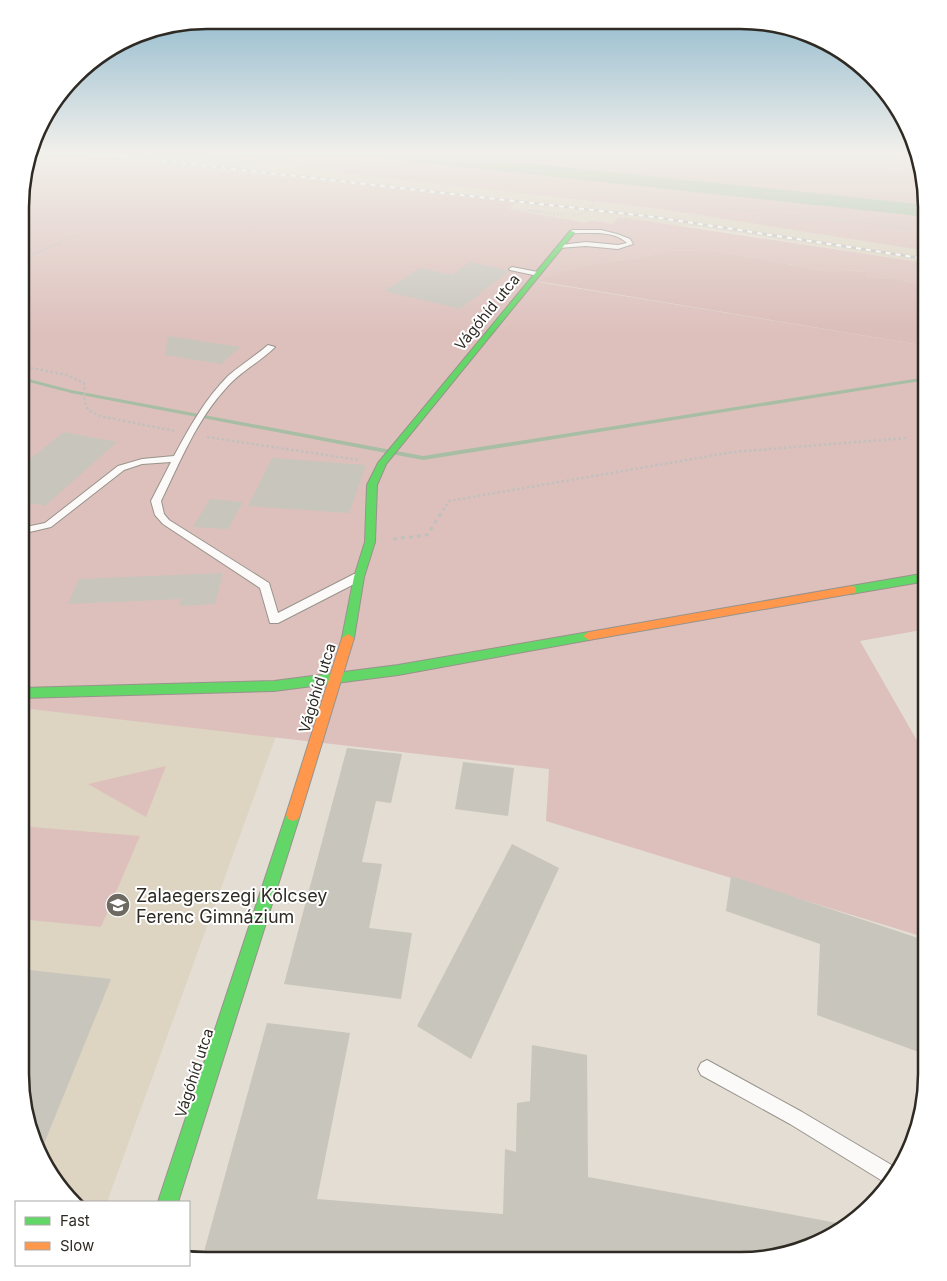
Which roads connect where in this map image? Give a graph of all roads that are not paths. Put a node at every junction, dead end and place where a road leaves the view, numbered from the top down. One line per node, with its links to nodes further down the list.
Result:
1 (572, 232): 2 (street, Vágóhíd utca); 2 (lane)
2 (560, 247): 4 (street, Vágóhíd utca)
3 (512, 269): 4 (lane)
4 (538, 274): 8 (street, Vágóhíd utca)
5 (271, 347): 6 (lane)
6 (177, 459): 7 (lane); 8 (lane)
7 (29, 530)
8 (359, 576): 10 (street, Vágóhíd utca)
9 (918, 579): 10 (street)
10 (337, 678): 11 (street); 14 (street, Vágóhíd utca)
11 (29, 693)
12 (707, 1069): 13 (lane)
13 (888, 1173)
14 (168, 1201)

